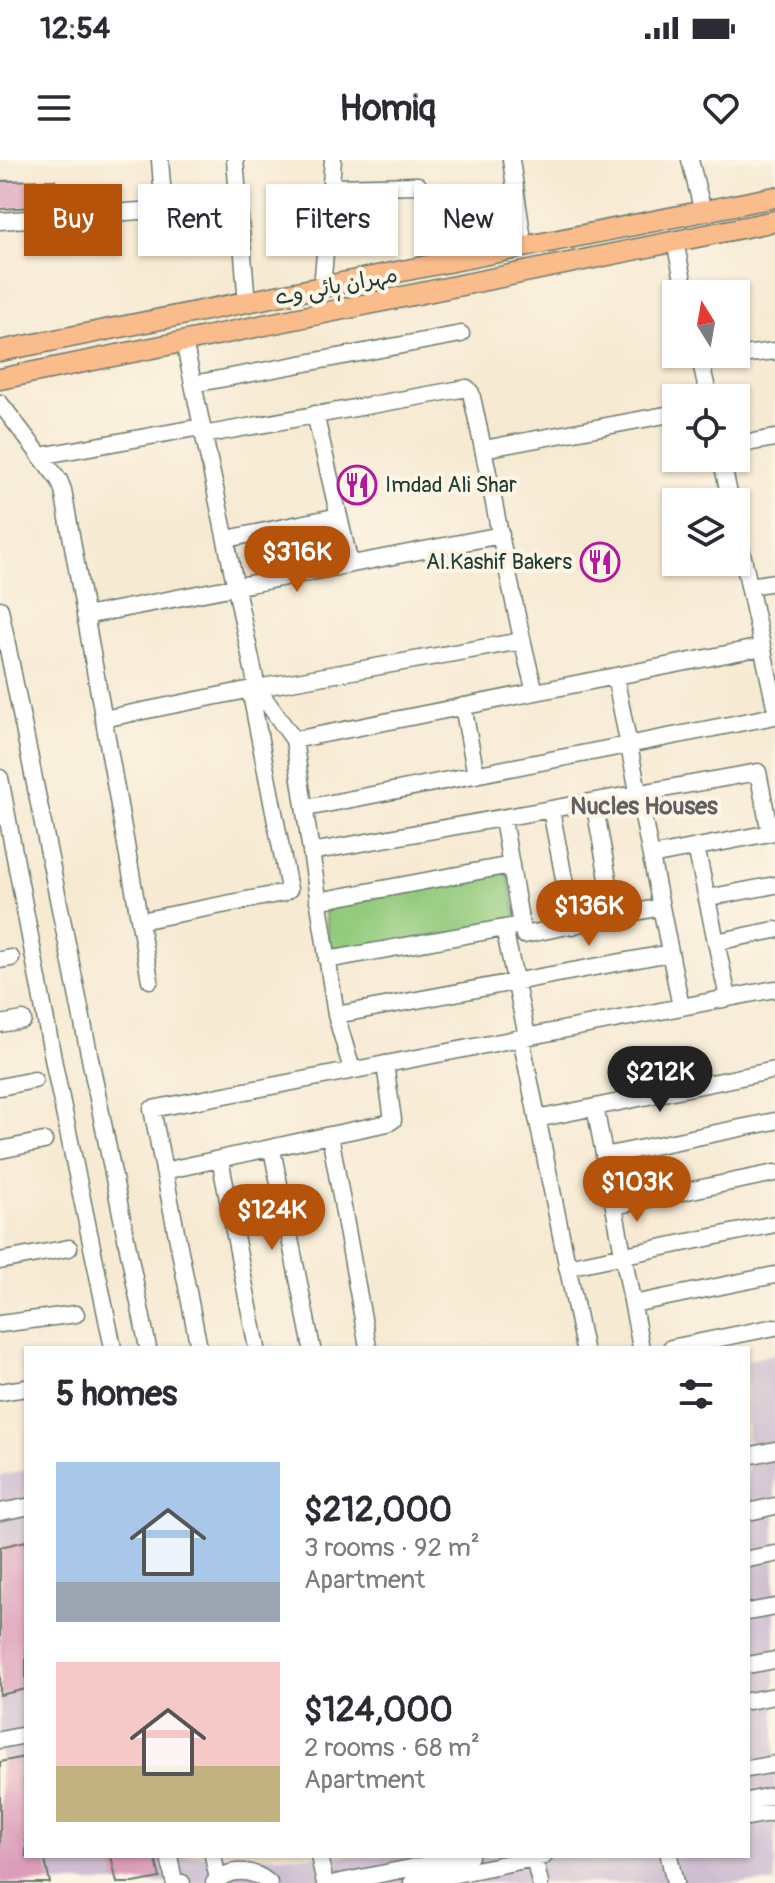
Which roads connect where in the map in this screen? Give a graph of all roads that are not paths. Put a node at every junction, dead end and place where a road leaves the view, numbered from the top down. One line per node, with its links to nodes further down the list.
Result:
1 (160, 160): 6 (street)
2 (235, 160): 7 (street)
3 (333, 160): 8 (street)
4 (511, 160): 15 (street)
5 (690, 160): 11 (street)
6 (162, 184)
7 (237, 184)
8 (331, 184)
9 (775, 197): 11 (main road, مہران ہائی وے)
10 (138, 212): 12 (street)
11 (703, 212): 15 (main road, مہران ہائی وے)
12 (0, 221)
13 (775, 221): 14 (main road, مہران ہائی وے)
14 (675, 242): 18 (street); 22 (main road, مہران ہائی وے)
15 (524, 247): 19 (main road, مہران ہائی وے)
16 (243, 256): 20 (street)
17 (325, 256): 19 (street)
18 (683, 280)
19 (322, 288): 20 (main road, مہران ہائی وے)
20 (247, 303): 23 (main road, مہران ہائی وے)
21 (461, 334): 27 (street)
22 (184, 341): 26 (main road, مہران ہائی وے); 27 (street)
23 (0, 351)
24 (775, 351): 25 (street)
25 (750, 353)
26 (0, 379)
27 (193, 384): 31 (street)
28 (0, 403): 35 (street)
29 (315, 414): 31 (street); 34 (street); 36 (street)
30 (662, 416): 34 (street)
31 (202, 431): 35 (street); 38 (street)
32 (775, 438): 33 (street)
33 (750, 442)
34 (484, 449): 37 (street)
35 (40, 456): 45 (street)
36 (339, 516): 38 (street); 39 (street)
37 (501, 535): 39 (street); 46 (street)
38 (227, 539): 42 (street)
39 (350, 564): 42 (street)
40 (747, 576): 43 (street)
41 (775, 582): 43 (street)
42 (235, 586): 45 (street); 49 (street)
43 (749, 586): 47 (street)
44 (0, 609): 119 (street)
45 (85, 616): 54 (street)
46 (521, 641): 49 (street); 50 (street)
47 (762, 647): 48 (street); 52 (street)
48 (615, 676): 50 (street); 56 (street)
49 (253, 688): 54 (street); 55 (street); 74 (street)
50 (535, 692): 51 (street)
51 (463, 706): 55 (street); 57 (street)
52 (775, 706)
53 (775, 716): 56 (street)
54 (103, 719): 74 (street)
55 (294, 740): 61 (street)
56 (628, 745): 57 (street); 59 (street)
57 (476, 775): 61 (street)
58 (0, 778): 118 (street)
59 (638, 792): 60 (street); 64 (street); 67 (street)
60 (594, 802): 62 (street); 73 (street)
61 (306, 808): 66 (street)
62 (551, 810): 63 (street); 76 (street)
63 (503, 819): 66 (street); 68 (street)
64 (772, 832): 65 (street)
65 (696, 847): 67 (street); 70 (street)
66 (311, 852): 71 (street)
67 (651, 856): 72 (street)
68 (511, 865): 71 (street); 75 (street)
69 (775, 885): 70 (street)
70 (707, 898): 79 (street)
71 (318, 901): 81 (street)
72 (661, 907): 73 (street); 80 (street)
73 (615, 917): 76 (street)
74 (140, 921): 82 (street)
75 (521, 925): 76 (street); 77 (street)
76 (573, 926)
77 (504, 928): 81 (street); 83 (street)
78 (775, 930): 79 (street)
79 (716, 942): 85 (street)
80 (670, 953): 83 (street); 86 (street)
81 (327, 960): 87 (street)
82 (150, 980)
83 (516, 982): 87 (street); 90 (street)
84 (775, 989): 85 (street)
85 (728, 998): 86 (street)
86 (681, 1007): 90 (street)
87 (336, 1015): 92 (street)
88 (23, 1020): 89 (street)
89 (0, 1024)
90 (524, 1037): 91 (street); 97 (street)
91 (385, 1064): 92 (street); 99 (street)
92 (352, 1070): 105 (street)
93 (775, 1070): 96 (street)
94 (34, 1080): 95 (street)
95 (0, 1087)
96 (595, 1107): 97 (street); 103 (street)
97 (537, 1119): 112 (street)
98 (775, 1121): 103 (street)
99 (330, 1135): 101 (street); 123 (street)
100 (44, 1141): 102 (street)
101 (272, 1149): 104 (street); 122 (street)
102 (0, 1150)
103 (604, 1156): 107 (street)
104 (220, 1159): 105 (street); 121 (street)
105 (164, 1171): 120 (street)
106 (775, 1173): 107 (street)
107 (614, 1206): 110 (street)
108 (775, 1224): 110 (street)
109 (69, 1248): 111 (street)
110 (622, 1255): 112 (street); 114 (street)
111 (0, 1261)
112 (567, 1267): 124 (street)
113 (775, 1275): 114 (street)
114 (633, 1304): 125 (street)
115 (76, 1314): 116 (street)
116 (0, 1324)
117 (775, 1327): 126 (street)
118 (113, 1346)
119 (148, 1346)
120 (199, 1346)
121 (257, 1346)
122 (312, 1346)
123 (368, 1346)
124 (584, 1346)
125 (641, 1346)
126 (681, 1346)
127 (24, 1388): 128 (street)
128 (0, 1392)
129 (775, 1450): 130 (street)
130 (750, 1456)
131 (775, 1506): 134 (street)
132 (24, 1507): 133 (street)
133 (0, 1512)
134 (750, 1512)
135 (775, 1554): 136 (street)
136 (750, 1559)
137 (775, 1607): 138 (street)
138 (750, 1612)
139 (775, 1660): 140 (street)
140 (750, 1665)
141 (775, 1696): 142 (street)
142 (750, 1701)
143 (24, 1735): 144 (street)
144 (0, 1740)
145 (775, 1764): 146 (street)
146 (750, 1769)
147 (775, 1795): 148 (street)
148 (750, 1801)
149 (775, 1812): 150 (street)
150 (750, 1817)
151 (169, 1858): 160 (street)
152 (213, 1858): 159 (street)
153 (319, 1858): 162 (street)
154 (460, 1858): 163 (street)
155 (534, 1858): 164 (street)
156 (539, 1858): 165 (street)
157 (669, 1858): 166 (street)
158 (252, 1864): 159 (street); 161 (street)
159 (216, 1881)
160 (182, 1883)
161 (269, 1883)
162 (325, 1883)
163 (336, 1883)
164 (412, 1883)
165 (540, 1883)
166 (675, 1883)

